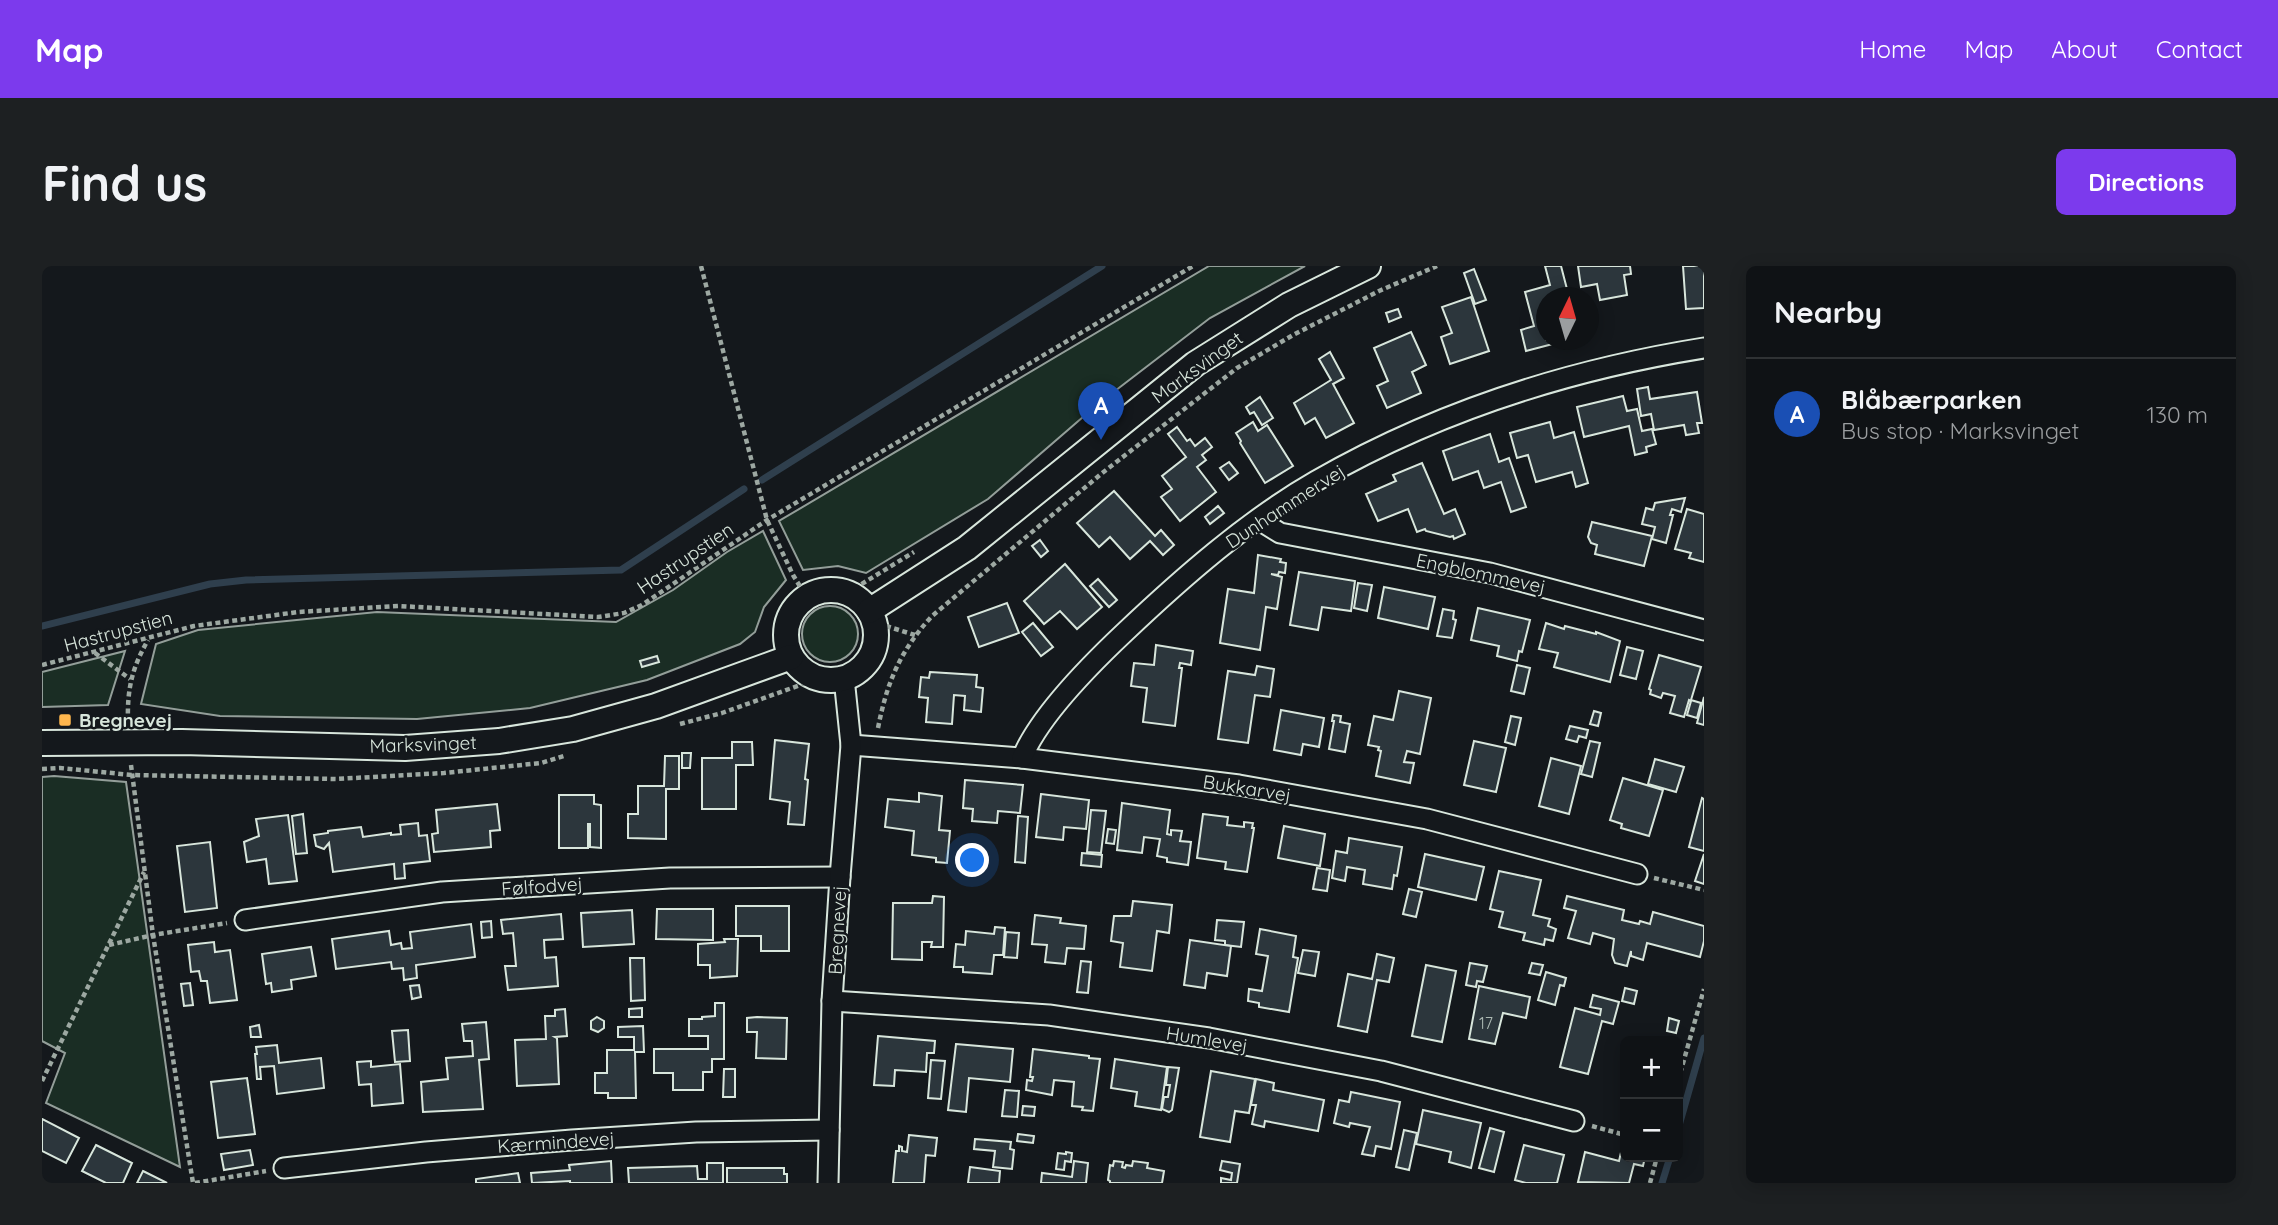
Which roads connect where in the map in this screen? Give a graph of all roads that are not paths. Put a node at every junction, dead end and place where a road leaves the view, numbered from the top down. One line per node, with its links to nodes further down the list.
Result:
1 (1367, 266): 4 (street, Marksvinget)
2 (1704, 348): 3 (street, Dunhammervej)
3 (1259, 520): 5 (street, Engblommevej); 10 (street, Dunhammervej)
4 (872, 617): 6 (street); 7 (street)
5 (1704, 630)
6 (791, 657): 7 (street); 8 (street, Marksvinget)
7 (844, 678): 9 (street, Bregnevej)
8 (42, 743)
9 (851, 745): 10 (street, Bukkarvej); 12 (street, Bregnevej)
10 (1022, 758): 11 (street, Bukkarvej)
11 (1637, 874)
12 (840, 877): 13 (street, Følfodvej); 14 (street, Bregnevej)
13 (246, 920)
14 (832, 1001): 15 (street, Humlevej); 16 (street, Bregnevej)
15 (1574, 1121)
16 (829, 1130): 17 (street, Kærmindevej); 18 (street, Bregnevej)
17 (284, 1168)
18 (828, 1183)

